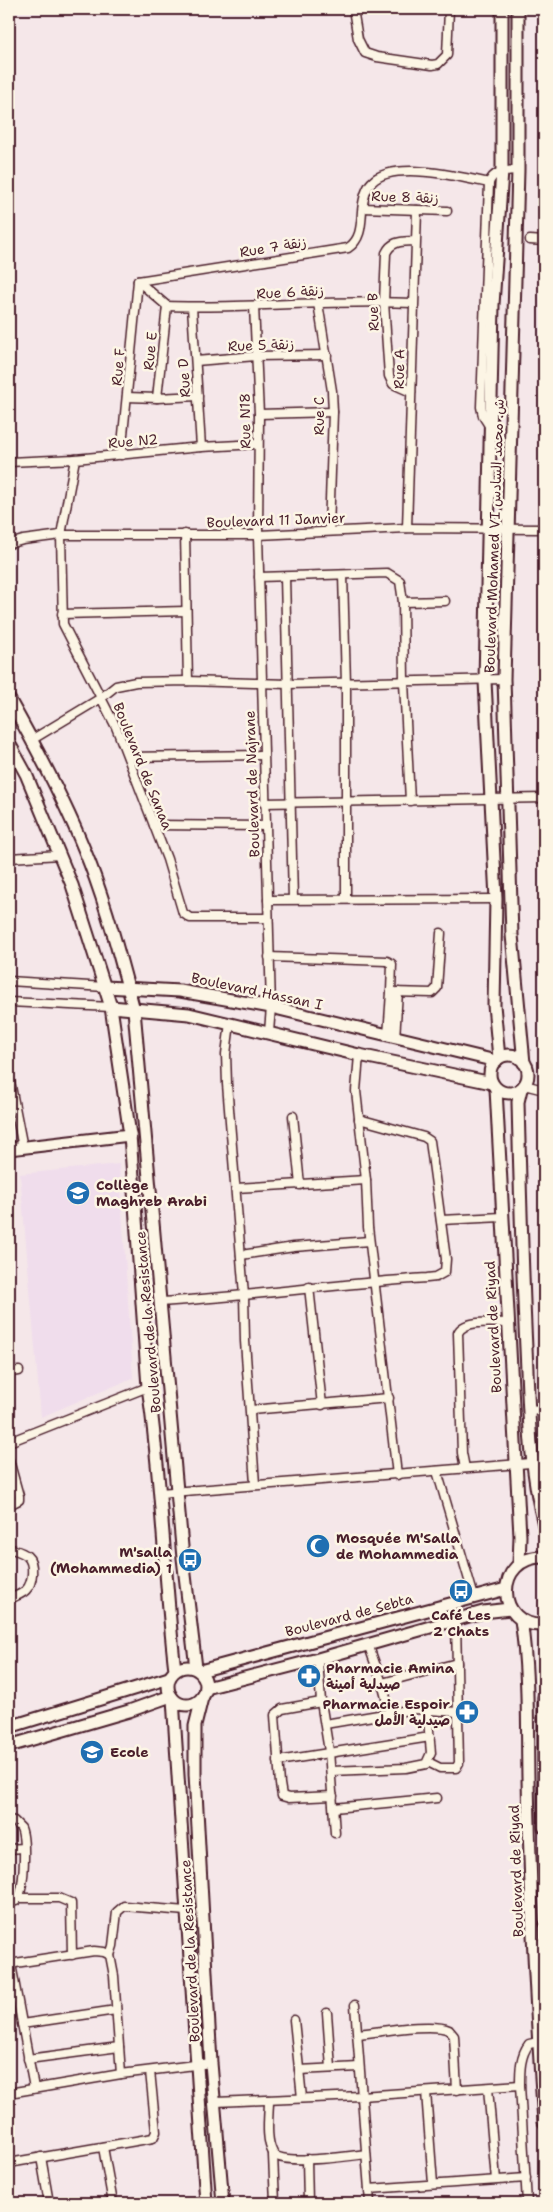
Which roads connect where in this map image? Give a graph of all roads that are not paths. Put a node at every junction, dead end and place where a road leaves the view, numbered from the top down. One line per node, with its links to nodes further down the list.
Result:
1 (353, 9): 2 (street)
2 (449, 9)
3 (502, 9): 6 (main road, Boulevard Mohamed VI ش. محمد السادس)
4 (518, 9): 5 (main road, Boulevard Mohamed VI ش. محمد السادس)
5 (518, 170): 6 (street); 38 (main road, Boulevard Mohamed VI ش. محمد السادس)
6 (502, 171): 7 (street); 18 (main road, Boulevard Mohamed VI ش. محمد السادس)
7 (489, 183): 8 (street, Rue 7 زنقة); 18 (street)
8 (362, 208): 9 (street, Rue 8 زنقة); 14 (street, Rue 7 زنقة)
9 (417, 210): 10 (street, Rue 8 زنقة); 12 (street, Rue A)
10 (447, 211)
11 (530, 240): 13 (street)
12 (416, 241): 15 (street, Rue B); 17 (street, Rue A)
13 (544, 241)
14 (138, 280): 19 (street); 27 (street, Rue F)
15 (384, 302): 16 (street, Rue 6 زنقة); 17 (street, Rue 6 زنقة); 25 (street, Rue B)
16 (318, 303): 20 (street, Rue 6 زنقة); 22 (street, Rue C)
17 (413, 303): 25 (street, Rue A)
18 (488, 305): 37 (main road, Boulevard Mohamed VI ش. محمد السادس)
19 (167, 306): 21 (street, Rue 6 زنقة); 28 (street, Rue E)
20 (254, 306): 21 (street, Rue 6 زنقة); 23 (street, Rue N18)
21 (192, 307): 24 (street, Rue D)
22 (327, 355): 23 (street, Rue 5 زنقة); 29 (street, Rue C)
23 (256, 356): 24 (street, Rue 5 زنقة); 30 (street, Rue N18)
24 (196, 361): 26 (street, Rue D)
25 (411, 392): 36 (street, Rue A)
26 (198, 396): 28 (street); 32 (street, Rue D)
27 (128, 397): 28 (street); 33 (street, Rue F)
28 (157, 398)
29 (333, 412): 30 (street); 40 (street, Rue C)
30 (259, 414): 31 (street, Rue N18)
31 (258, 444): 32 (street, Rue N2); 43 (street, Rue N18)
32 (201, 447): 33 (street, Rue N2)
33 (120, 455): 34 (street, Rue N2)
34 (75, 459): 35 (street, Rue N2); 42 (street, Boulevard de Sanaa)
35 (9, 462)
36 (407, 528): 37 (street, Boulevard 11 Janvier); 40 (street, Boulevard 11 Janvier)
37 (487, 528): 38 (street, Boulevard 11 Janvier); 54 (main road, Boulevard Mohamed VI ش. محمد السادس)
38 (508, 529): 39 (street, Boulevard 11 Janvier); 52 (main road, Boulevard Mohamed VI ش. محمد السادس)
39 (544, 529)
40 (329, 530): 43 (street, Boulevard 11 Janvier)
41 (185, 534): 42 (street, Boulevard 11 Janvier); 43 (street, Boulevard 11 Janvier); 50 (street)
42 (61, 536): 44 (street, Boulevard 11 Janvier); 51 (street, Boulevard de Sanaa)
43 (258, 536): 46 (street, Boulevard de Najrane)
44 (9, 544)
45 (343, 575): 47 (street); 49 (street); 58 (street)
46 (259, 577): 47 (street); 56 (street, Boulevard de Najrane)
47 (285, 577): 57 (street)
48 (445, 601): 49 (street)
49 (403, 602): 55 (street)
50 (186, 611): 51 (street); 53 (street)
51 (62, 614): 59 (street, Boulevard de Sanaa)
52 (504, 679): 54 (street); 65 (main road, Boulevard Mohamed VI ش. محمد السادس)
53 (188, 681): 56 (street); 59 (street)
54 (485, 681): 55 (street); 68 (main road, Boulevard Mohamed VI ش. محمد السادس)
55 (404, 682): 58 (street); 69 (street)
56 (261, 684): 57 (street); 63 (street, Boulevard de Najrane)
57 (288, 684): 58 (street); 71 (street)
58 (346, 684): 67 (street)
59 (101, 698): 61 (street); 64 (street, Boulevard de Sanaa)
60 (9, 699): 61 (main road, Boulevard de la Resistance)
61 (33, 739): 85 (main road, Boulevard de la Resistance)
62 (9, 743): 74 (main road, Boulevard de la Resistance)
63 (263, 755): 64 (street); 70 (street, Boulevard de Najrane)
64 (128, 757): 72 (street, Boulevard de Sanaa)
65 (509, 798): 66 (street); 68 (street); 96 (main road, Boulevard Mohamed VI ش. محمد السادس)
66 (544, 798)
67 (346, 800): 69 (street); 71 (street); 77 (street)
68 (490, 800): 69 (street); 78 (main road, Boulevard Mohamed VI ش. محمد السادس)
69 (410, 801)
70 (264, 803): 71 (street); 73 (street, Boulevard de Najrane)
71 (290, 803): 76 (street)
72 (154, 825): 73 (street); 80 (street, Boulevard de Sanaa)
73 (265, 826): 79 (street, Boulevard de Najrane)
74 (60, 855): 75 (street); 84 (main road, Boulevard de la Resistance)
75 (9, 858)
76 (293, 899): 77 (street); 79 (street)
77 (346, 899): 78 (street)
78 (496, 899): 95 (main road, Boulevard Mohamed VI ش. محمد السادس)
79 (268, 900): 80 (street, Boulevard de Najrane)
80 (268, 918): 82 (street, Boulevard de Najrane)
81 (441, 933): 86 (street)
82 (269, 957): 86 (street); 89 (street, Boulevard de Najrane)
83 (9, 981): 84 (street, Boulevard Hassan I)
84 (105, 987): 85 (main road, Boulevard Hassan I); 88 (main road, Boulevard de la Resistance)
85 (129, 989): 89 (main road, Boulevard Hassan I); 90 (main road, Boulevard de la Resistance)
86 (395, 992): 93 (street)
87 (9, 1002): 88 (street)
88 (111, 1007): 90 (main road); 103 (main road, Boulevard de la Resistance)
89 (270, 1007): 92 (street, Boulevard de Najrane); 93 (main road, Boulevard Hassan I)
90 (134, 1010): 91 (main road); 116 (main road, Boulevard de la Resistance)
91 (230, 1023): 92 (main road); 108 (street)
92 (269, 1032): 94 (main road)
93 (392, 1037): 95 (main road, Boulevard Hassan I)
94 (359, 1055): 98 (main road); 102 (street)
95 (497, 1060): 96 (main road); 98 (main road)
96 (524, 1063): 99 (main road)
97 (9, 1076): 104 (street)
98 (494, 1086): 99 (main road); 109 (main road, Boulevard de Riyad)
99 (523, 1087): 100 (street); 125 (main road)
100 (544, 1090)
101 (293, 1116): 107 (street)
102 (359, 1119): 106 (street); 110 (street)
103 (130, 1135): 104 (main road); 120 (main road, Boulevard de la Resistance)
104 (23, 1148): 105 (main road)
105 (9, 1149)
106 (366, 1180): 107 (street); 111 (street)
107 (300, 1185): 108 (street)
108 (236, 1188): 112 (street)
109 (502, 1217): 110 (street); 117 (main road, Boulevard de Riyad)
110 (442, 1220): 113 (street)
111 (370, 1241): 112 (street); 113 (street)
112 (240, 1255): 115 (street)
113 (376, 1282): 114 (street); 121 (street)
114 (309, 1287): 115 (street); 122 (street)
115 (244, 1296): 116 (street); 123 (street)
116 (161, 1302): 134 (main road, Boulevard de la Resistance)
117 (508, 1322): 129 (main road, Boulevard de Riyad); 130 (street)
118 (19, 1371): 119 (street)
119 (9, 1372)
120 (148, 1387): 126 (street); 135 (main road, Boulevard de la Resistance)
121 (389, 1398): 122 (street); 132 (street)
122 (322, 1404): 123 (street)
123 (251, 1410): 133 (street)
124 (544, 1410): 125 (street)
125 (529, 1411): 128 (main road)
126 (9, 1442)
127 (9, 1460): 136 (street)
128 (532, 1463): 129 (street); 137 (main road)
129 (515, 1464): 130 (street); 140 (main road, Boulevard de Riyad)
130 (465, 1468): 131 (street)
131 (437, 1472): 132 (street); 142 (street)
132 (398, 1475): 133 (street)
133 (256, 1484): 134 (street)
134 (178, 1490): 135 (street); 151 (main road, Boulevard de la Resistance)
135 (160, 1493): 152 (main road, Boulevard de la Resistance)
136 (9, 1505)
137 (544, 1525)
138 (9, 1548): 143 (street)
139 (544, 1557): 140 (main road)
140 (519, 1564): 141 (main road)
141 (506, 1589): 142 (main road, Boulevard de Sebta); 144 (main road)
142 (474, 1597): 151 (main road, Boulevard de Sebta)
143 (9, 1600)
144 (510, 1609): 145 (main road); 146 (main road)
145 (456, 1620): 148 (main road); 150 (street)
146 (521, 1620): 147 (main road); 189 (main road, Boulevard de Riyad)
147 (544, 1625)
148 (368, 1644): 149 (main road); 153 (street)
149 (318, 1659): 154 (main road); 157 (street)
150 (457, 1663): 153 (street); 159 (street)
151 (198, 1670): 152 (main road); 154 (main road)
152 (172, 1674): 156 (main road); 162 (main road)
153 (382, 1683): 160 (street)
154 (204, 1693): 156 (main road); 192 (main road, Boulevard de la Resistance)
155 (544, 1697): 173 (main road)
156 (172, 1698): 164 (main road); 179 (main road, Boulevard de la Resistance)
157 (322, 1702): 161 (street); 166 (street)
158 (427, 1709): 159 (street); 160 (street); 163 (street)
159 (458, 1712): 167 (street)
160 (390, 1713): 161 (street)
161 (325, 1724): 165 (street)
162 (9, 1727)
163 (430, 1738): 165 (street); 167 (street)
164 (9, 1746)
165 (329, 1752): 166 (street); 168 (street)
166 (278, 1761): 169 (street)
167 (428, 1762): 168 (street)
168 (331, 1771): 169 (street)
169 (333, 1796): 171 (street)
170 (437, 1798): 171 (street)
171 (334, 1808): 174 (street)
172 (9, 1820): 175 (street)
173 (544, 1827)
174 (335, 1833)
175 (23, 1848): 176 (street); 177 (street)
176 (9, 1849)
177 (20, 1898): 178 (street); 180 (street)
178 (9, 1904)
179 (186, 1911): 181 (street); 193 (main road, Boulevard de la Resistance)
180 (72, 1955): 181 (street); 182 (street)
181 (110, 1955): 184 (street)
182 (10, 1964): 187 (street)
183 (355, 2004): 188 (street)
184 (116, 2010): 187 (street); 190 (street)
185 (327, 2013): 195 (street)
186 (294, 2020): 197 (street)
187 (22, 2024): 191 (street)
188 (358, 2034): 194 (street); 202 (street)
189 (541, 2041): 199 (street); 209 (main road, Boulevard de Riyad)
190 (119, 2047): 191 (street); 198 (street)
191 (28, 2059): 200 (street)
192 (211, 2063): 193 (street); 208 (main road, Boulevard de la Resistance)
193 (196, 2065): 196 (street); 222 (main road, Boulevard de la Resistance)
194 (359, 2067): 195 (street); 205 (street)
195 (331, 2068): 197 (street)
196 (150, 2070): 198 (street); 210 (street)
197 (299, 2070): 206 (street)
198 (121, 2074): 200 (street)
199 (520, 2085): 201 (street); 216 (street)
200 (34, 2088): 204 (street)
201 (488, 2088): 202 (street); 217 (street)
202 (457, 2090): 203 (street)
203 (426, 2092): 205 (street); 218 (street)
204 (9, 2093)
205 (361, 2096): 206 (street); 211 (street)
206 (302, 2098): 207 (street)
207 (269, 2100): 208 (street); 212 (street)
208 (216, 2102): 223 (main road, Boulevard de la Resistance)
209 (544, 2122)
210 (104, 2147): 213 (street); 221 (street)
211 (366, 2154): 214 (street); 219 (street)
212 (273, 2155): 214 (street); 224 (street)
213 (40, 2157): 215 (street); 220 (street)
214 (307, 2159): 225 (street)
215 (9, 2164)
216 (526, 2178): 217 (street); 227 (street)
217 (496, 2180): 218 (street)
218 (433, 2184): 219 (street)
219 (370, 2189): 226 (street)
220 (49, 2203)
221 (113, 2203)
222 (206, 2203)
223 (223, 2203)
224 (275, 2203)
225 (308, 2203)
226 (370, 2203)
227 (528, 2203)

